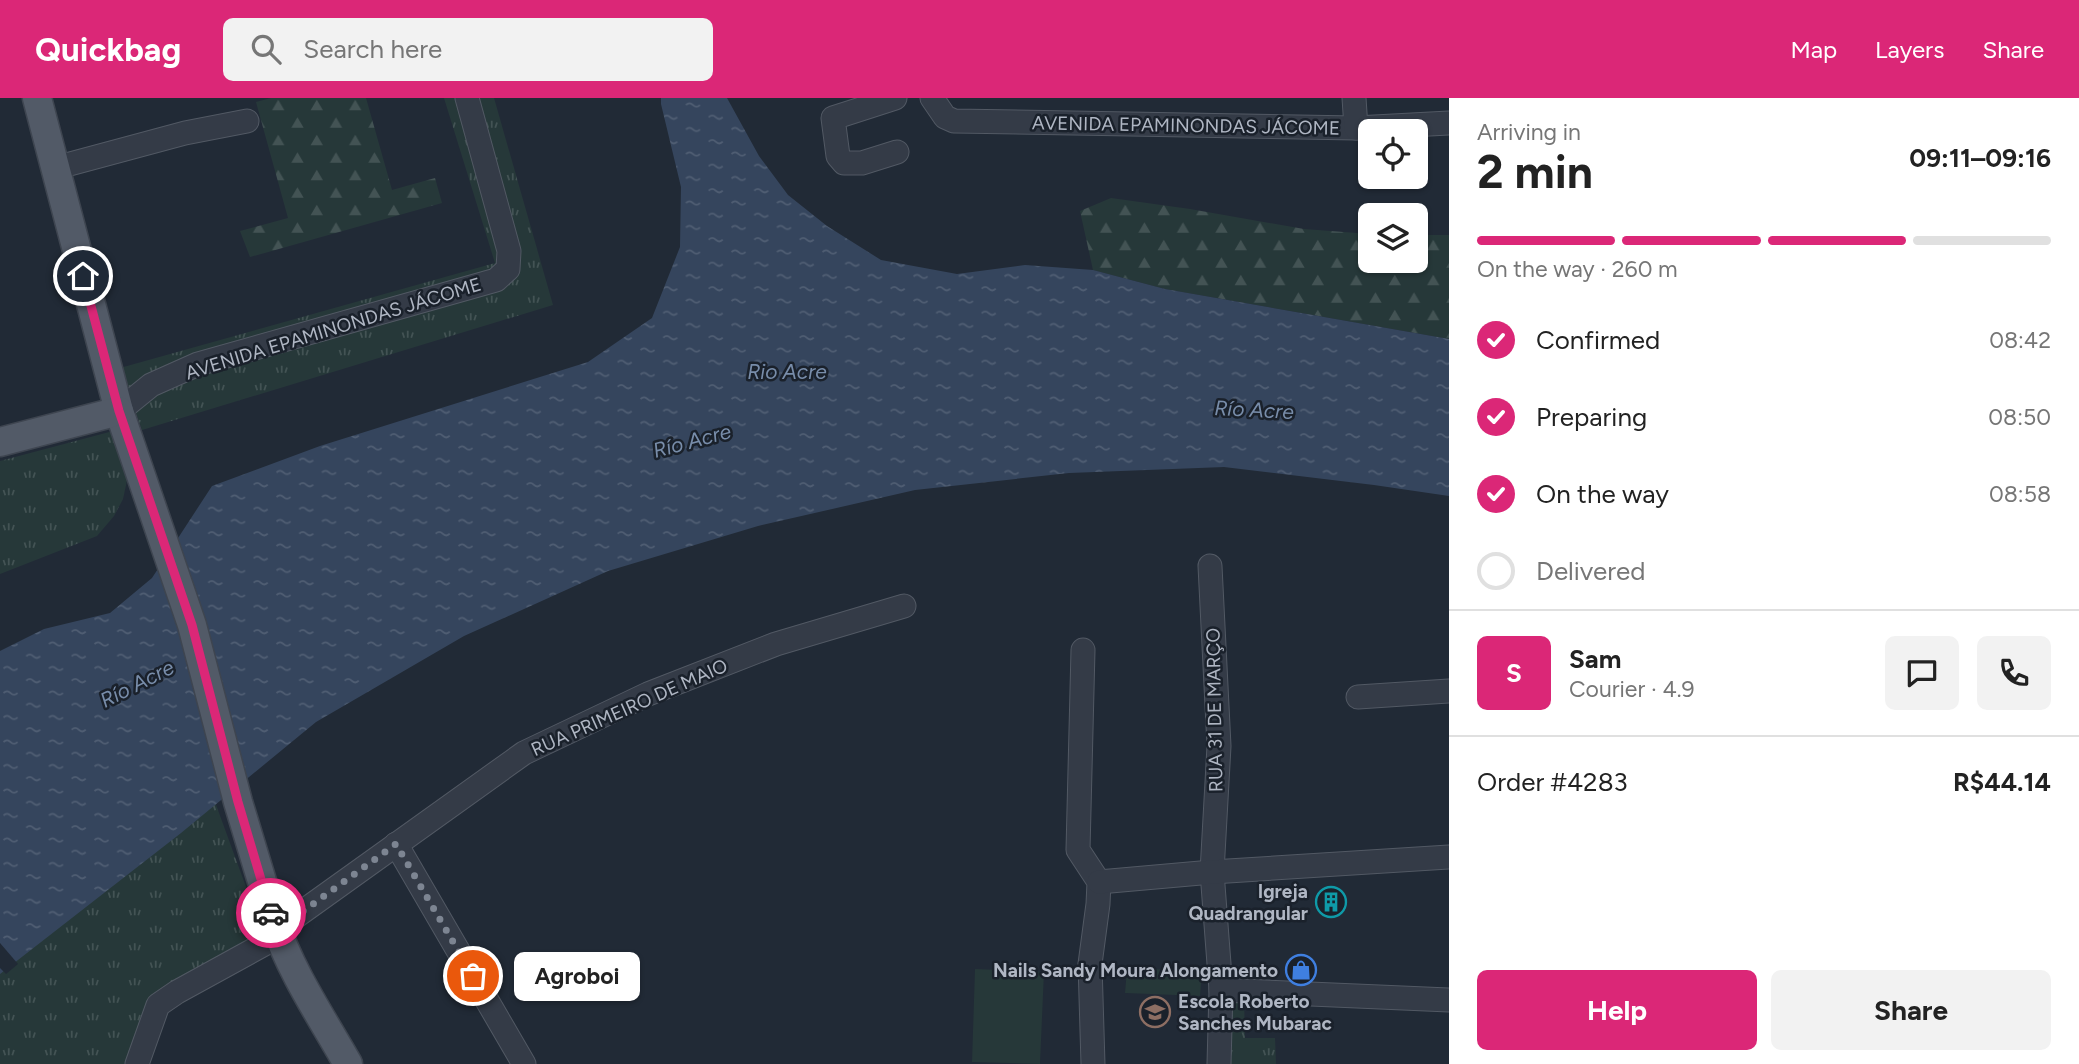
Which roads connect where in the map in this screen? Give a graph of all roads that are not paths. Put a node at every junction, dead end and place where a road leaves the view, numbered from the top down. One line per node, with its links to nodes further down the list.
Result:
1 (37, 98): 10 (main road)
2 (467, 98): 11 (street, AVENIDA EPAMINONDAS JÁCOME)
3 (895, 98): 9 (street)
4 (1354, 98): 8 (street)
5 (932, 99): 8 (street, AVENIDA EPAMINONDAS JÁCOME)
6 (247, 121): 10 (street)
7 (1449, 123): 8 (street, AVENIDA EPAMINONDAS JÁCOME)
8 (1356, 128)
9 (897, 152)
10 (55, 168): 11 (main road)
11 (122, 422): 12 (main road, AVENIDA EPAMINONDAS JÁCOME); 22 (main road)
12 (0, 442)
13 (1210, 565): 20 (street, RUA 31 DE MARÇO)
14 (904, 606): 18 (street, RUA PRIMEIRO DE MAIO)
15 (1083, 650): 21 (street)
16 (1449, 691): 17 (street)
17 (1358, 697)
18 (396, 844): 22 (street, RUA PRIMEIRO DE MAIO); 27 (street)
19 (1449, 856): 20 (street)
20 (1212, 872): 21 (street); 23 (street, RUA 31 DE MARÇO)
21 (1099, 882): 28 (street)
22 (276, 929): 25 (street, RUA PRIMEIRO DE MAIO); 26 (main road)
23 (1221, 990): 24 (street); 29 (street, RUA 31 DE MARÇO)
24 (1449, 1000)
25 (137, 1064)
26 (348, 1064)
27 (524, 1064)
28 (1093, 1064)
29 (1219, 1064)

